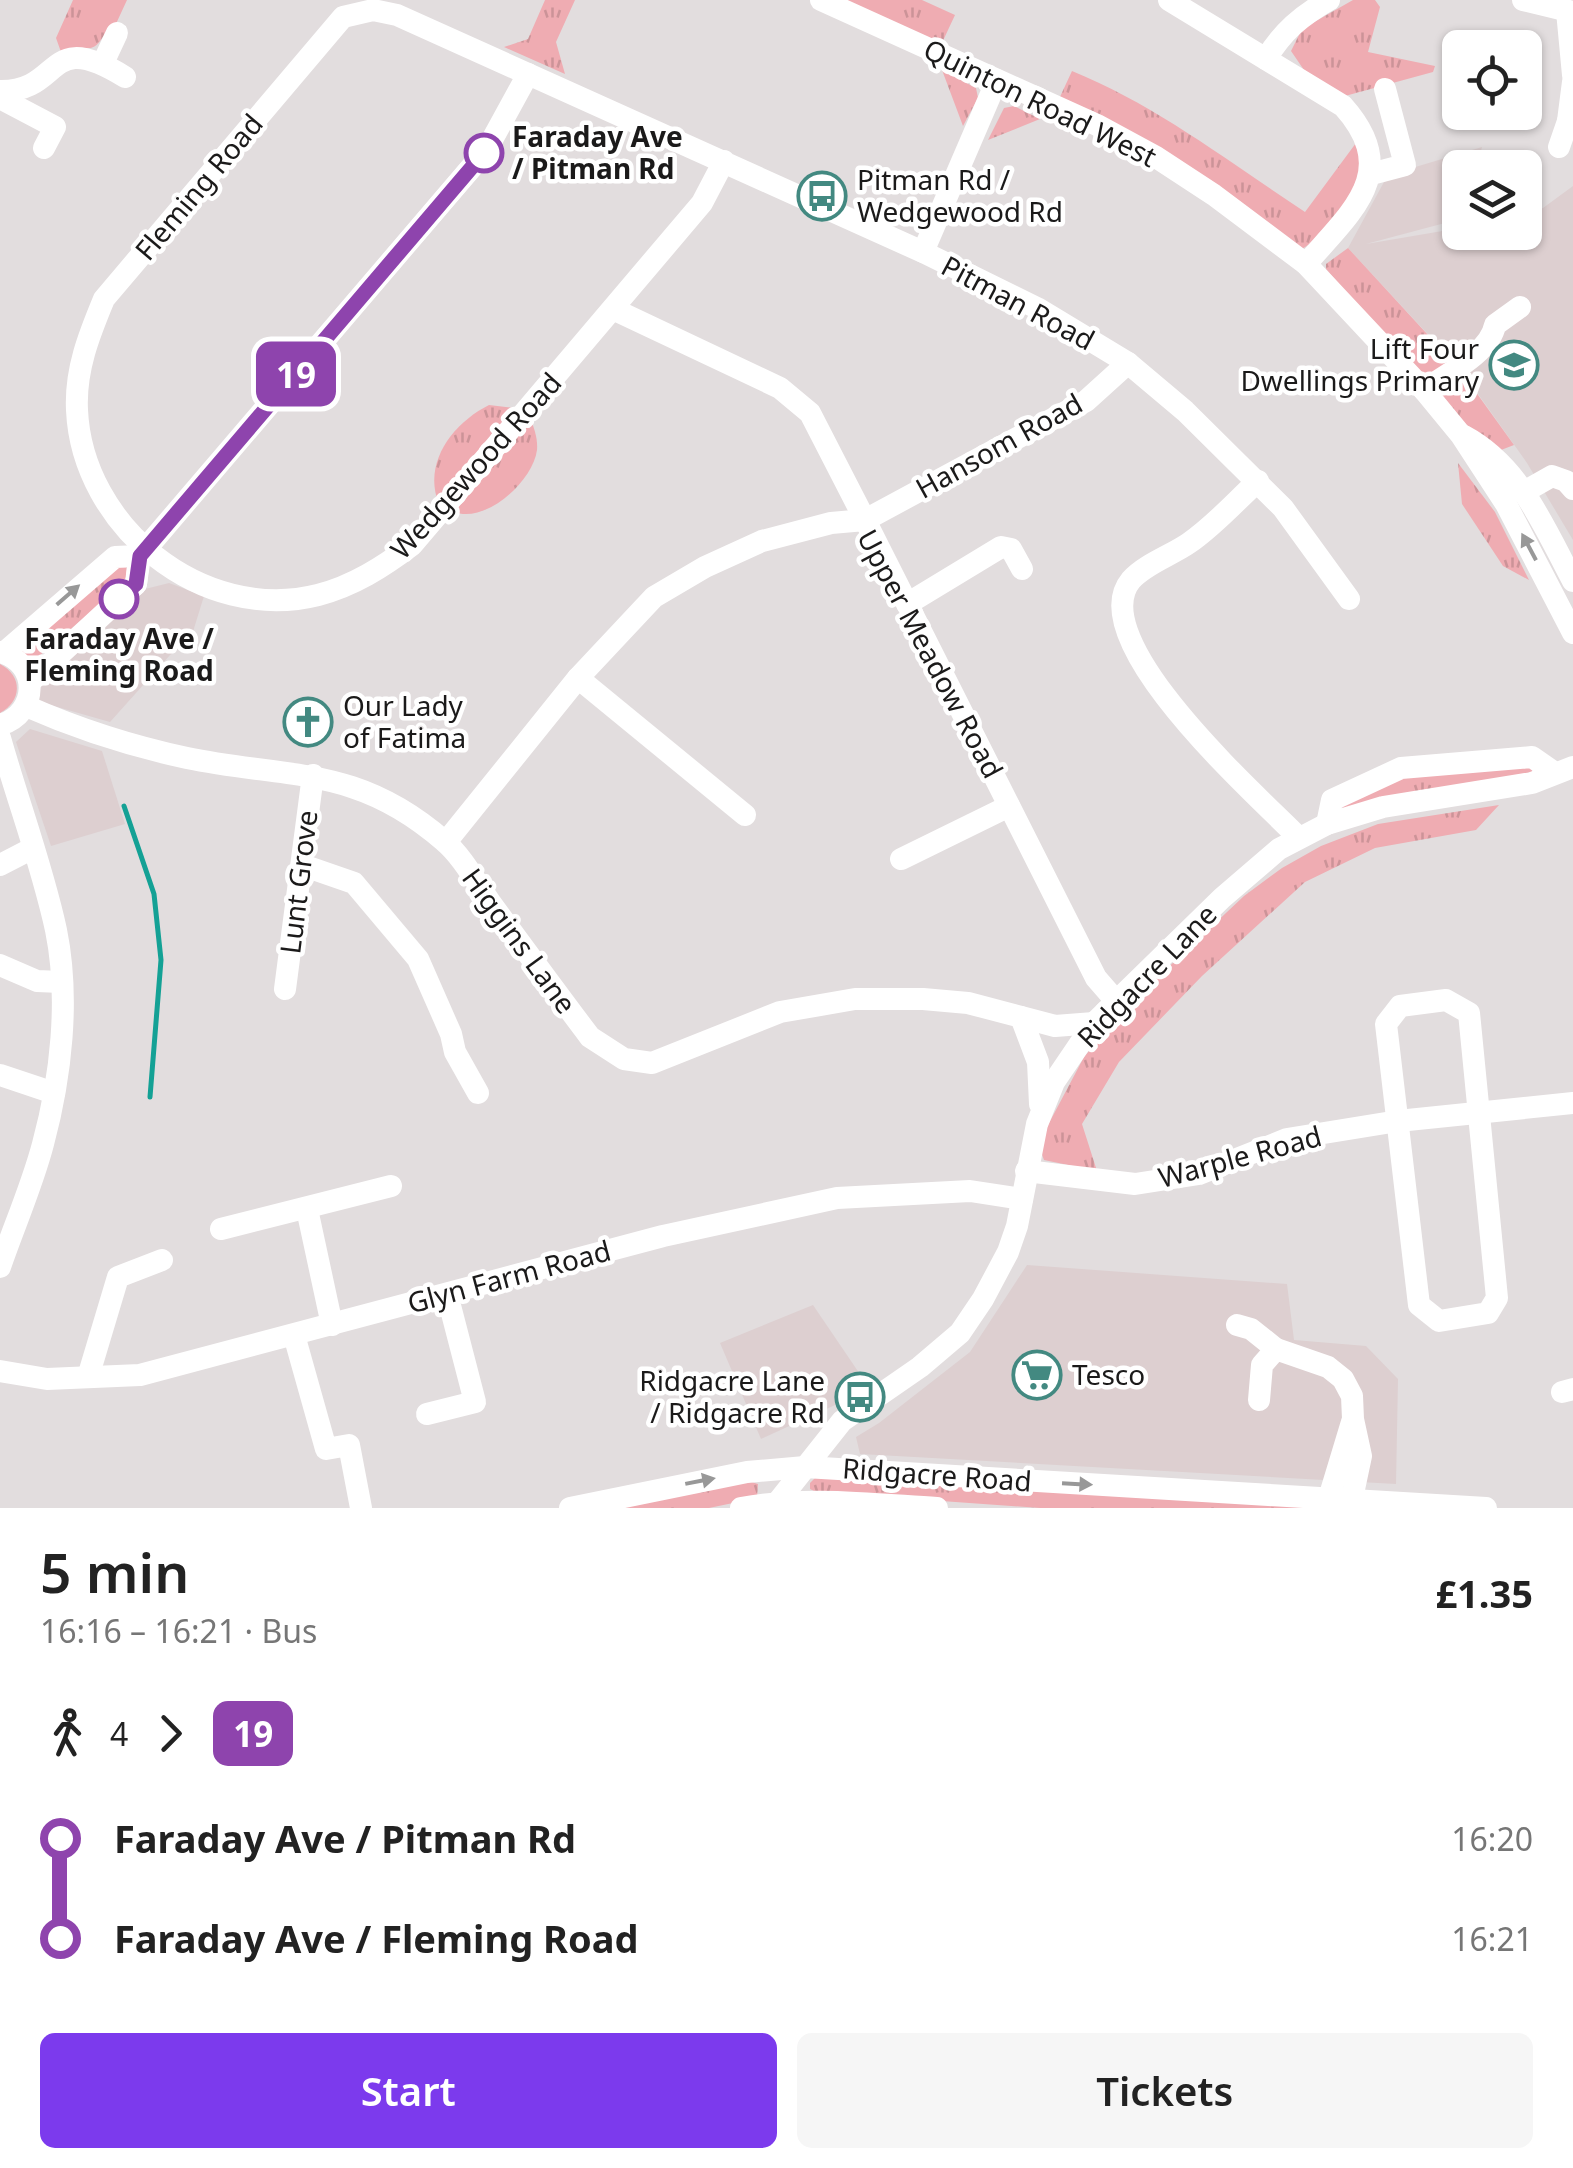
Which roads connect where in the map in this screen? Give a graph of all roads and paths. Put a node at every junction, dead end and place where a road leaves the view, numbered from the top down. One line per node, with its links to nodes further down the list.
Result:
1 (821, 0): 12 (street, Quinton Road West)
2 (1169, 0): 7 (street)
3 (1329, 0): 7 (street)
4 (1523, 0): 5 (street)
5 (1570, 12): 11 (street)
6 (117, 33): 8 (street)
7 (1266, 59): 19 (street)
8 (103, 64): 10 (street); 14 (street)
9 (528, 74): 18 (street, Pitman Road); 31 (street); 31 (street, Fleming Road)
10 (124, 77)
11 (1573, 78): 15 (street)
12 (997, 80): 20 (street); 21 (street, Quinton Road West)
13 (1385, 89): 19 (street)
14 (0, 95): 16 (street)
15 (1571, 123): 17 (street)
16 (44, 148)
17 (1559, 148)
18 (724, 162): 20 (street, Pitman Road); 23 (street, Wedgewood Road)
19 (1371, 174): 21 (street)
20 (923, 252): 24 (street, Pitman Road)
21 (1306, 264): 25 (street, Quinton Road West)
22 (1520, 308): 25 (street)
23 (614, 310): 30 (street); 31 (street, Wedgewood Road)
24 (1128, 363): 27 (street, Pitman Road); 30 (street, Hansom Road)
25 (1424, 390): 26 (street, Quinton Road West)
26 (1461, 434): 29 (street, Quinton Road West); 36 (street, Quinton Road West, one-way to 26)
27 (1258, 481): 34 (street, Pitman Road); 48 (street)
28 (1573, 489): 29 (street)
29 (1524, 492): 33 (street, Quinton Road West)
30 (864, 520): 35 (street, Upper Meadow Road); 38 (street, Upper Meadow Road)
31 (142, 554): 37 (street, one-way to 31); 39 (street)
32 (1022, 569): 35 (street)
33 (1573, 580)
34 (1350, 598)
35 (907, 604): 45 (street, Upper Meadow Road)
36 (1573, 633)
37 (2, 652): 39 (street)
38 (578, 678): 46 (street); 49 (street, Upper Meadow Road)
39 (30, 682): 40 (street)
40 (26, 706): 41 (street); 44 (street, Higgins Lane)
41 (0, 725)
42 (0, 738): 50 (street)
43 (1564, 770): 47 (street, Ridgacre Lane); 47 (street)
44 (314, 775): 49 (street, Higgins Lane); 53 (street, Lunt Grove)
45 (1009, 806): 51 (street); 57 (street, Upper Meadow Road)
46 (745, 815)
47 (1327, 824): 48 (street, Ridgacre Lane)
48 (1298, 837): 57 (street, Ridgacre Lane)
49 (446, 842): 58 (street, Higgins Lane)
50 (34, 848): 52 (street); 55 (street)
51 (901, 859)
52 (0, 865)
53 (302, 865): 56 (street, Lunt Grove); 61 (street)
54 (0, 964): 55 (street)
55 (62, 982): 62 (street)
56 (285, 989)
57 (1116, 1000): 59 (street, Ridgacre Lane)
58 (1021, 1017): 59 (street, Higgins Lane); 65 (street)
59 (1094, 1023): 65 (street, Ridgacre Lane)
60 (0, 1075): 62 (street)
61 (478, 1092)
62 (54, 1093): 71 (street)
63 (1573, 1103): 64 (street, Warple Road)
64 (1480, 1112): 66 (street, Warple Road); 66 (street); 66 (street)
65 (1041, 1113): 67 (street, Ridgacre Lane)
66 (1398, 1121): 67 (street, Warple Road)
67 (1026, 1171): 69 (street, Ridgacre Lane)
68 (391, 1186): 70 (street)
69 (1022, 1198): 75 (street, Glyn Farm Road); 84 (street, Ridgacre Lane)
70 (307, 1209): 72 (street); 76 (street)
71 (6, 1227): 74 (street)
72 (221, 1230)
73 (162, 1260): 81 (street)
74 (0, 1268)
75 (447, 1294): 76 (street, Glyn Farm Road); 83 (street)
76 (332, 1324): 78 (street, Glyn Farm Road)
77 (1237, 1325): 79 (street)
78 (294, 1335): 81 (street, Glyn Farm Road); 90 (street)
79 (1276, 1349): 82 (street); 87 (street)
80 (0, 1371): 81 (street, Glyn Farm Road)
81 (88, 1377)
82 (1259, 1400)
83 (427, 1414)
84 (806, 1467): 85 (street, Ridgacre Road); 86 (street); 87 (street, Ridgacre Road, one-way to 87); 88 (street, Ridgacre Lane)
85 (759, 1472): 88 (street); 91 (street, Ridgacre Road, one-way to 85)
86 (812, 1501): 88 (street, Ridgacre Road); 89 (street, Ridgacre Road)
87 (1339, 1503): 94 (street, Ridgacre Road)
88 (775, 1505): 92 (street, Ridgacre Road)
89 (846, 1505): 93 (street, Ridgacre Road)
90 (362, 1508)
91 (570, 1508)
92 (742, 1508)
93 (937, 1508)
94 (1486, 1508)

